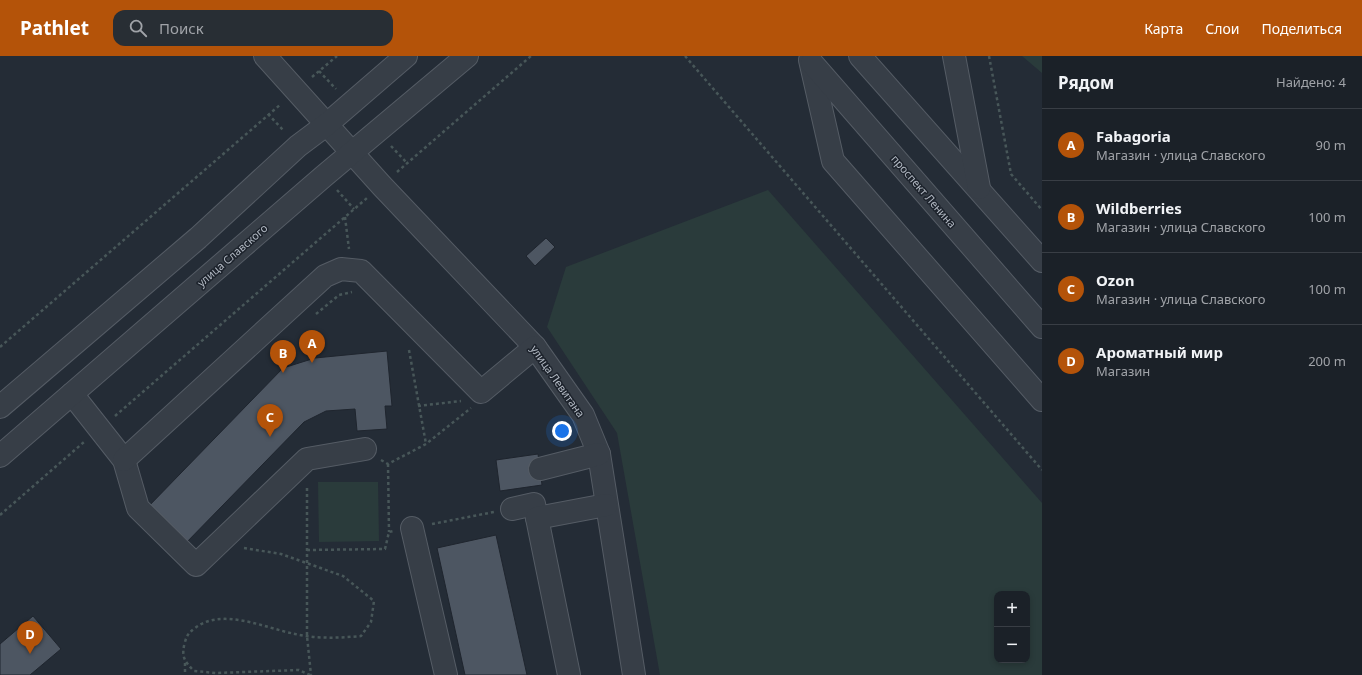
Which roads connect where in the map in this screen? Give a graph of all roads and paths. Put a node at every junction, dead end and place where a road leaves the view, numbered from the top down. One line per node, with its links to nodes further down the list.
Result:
1 (265, 56): 11 (street, улица Левитана)
2 (337, 56): 11 (path)
3 (406, 56): 12 (street)
4 (467, 56): 13 (street, улица Славского)
5 (531, 56): 14 (path)
6 (685, 56): 38 (path)
7 (860, 56): 15 (street)
8 (954, 56): 15 (street)
9 (989, 56): 16 (path)
10 (808, 58): 20 (street, проспект Ленина); 25 (street)
11 (296, 90): 12 (street, улица Левитана); 22 (path)
12 (326, 125): 13 (street, улица Левитана); 28 (street)
13 (352, 153): 14 (street, улица Левитана); 24 (street, улица Славского)
14 (382, 186): 23 (street, улица Левитана); 29 (path)
15 (979, 188): 17 (street)
16 (1042, 210)
17 (1042, 261)
18 (358, 294): 19 (path)
19 (310, 319)
20 (1042, 327)
21 (409, 345): 27 (path)
22 (0, 347)
23 (535, 347): 26 (street); 32 (street, улица Левитана)
24 (72, 394): 29 (street); 33 (street, улица Славского)
25 (1042, 400)
26 (471, 402): 27 (path); 30 (path); 35 (street)
27 (418, 406): 30 (path)
28 (0, 407)
29 (100, 429): 35 (street); 41 (path)
30 (426, 444): 36 (path)
31 (365, 449): 34 (street); 36 (path)
32 (599, 454): 37 (street); 39 (street, улица Левитана)
33 (0, 456)
34 (307, 459): 45 (street); 46 (path)
35 (124, 460): 45 (street)
36 (388, 464): 44 (path)
37 (540, 469)
38 (1042, 470)
39 (606, 505): 42 (street); 54 (street, улица Левитана)
40 (512, 509): 42 (street)
41 (0, 515)
42 (537, 518): 53 (street)
43 (412, 528): 52 (street)
44 (389, 532)
45 (217, 544): 46 (path)
46 (307, 562): 47 (path); 47 (path)
47 (307, 636): 48 (path); 51 (path)
48 (185, 662): 49 (path); 50 (path)
49 (236, 674): 51 (path)
50 (185, 675)
51 (311, 675)
52 (446, 675)
53 (569, 675)
54 (634, 675)

